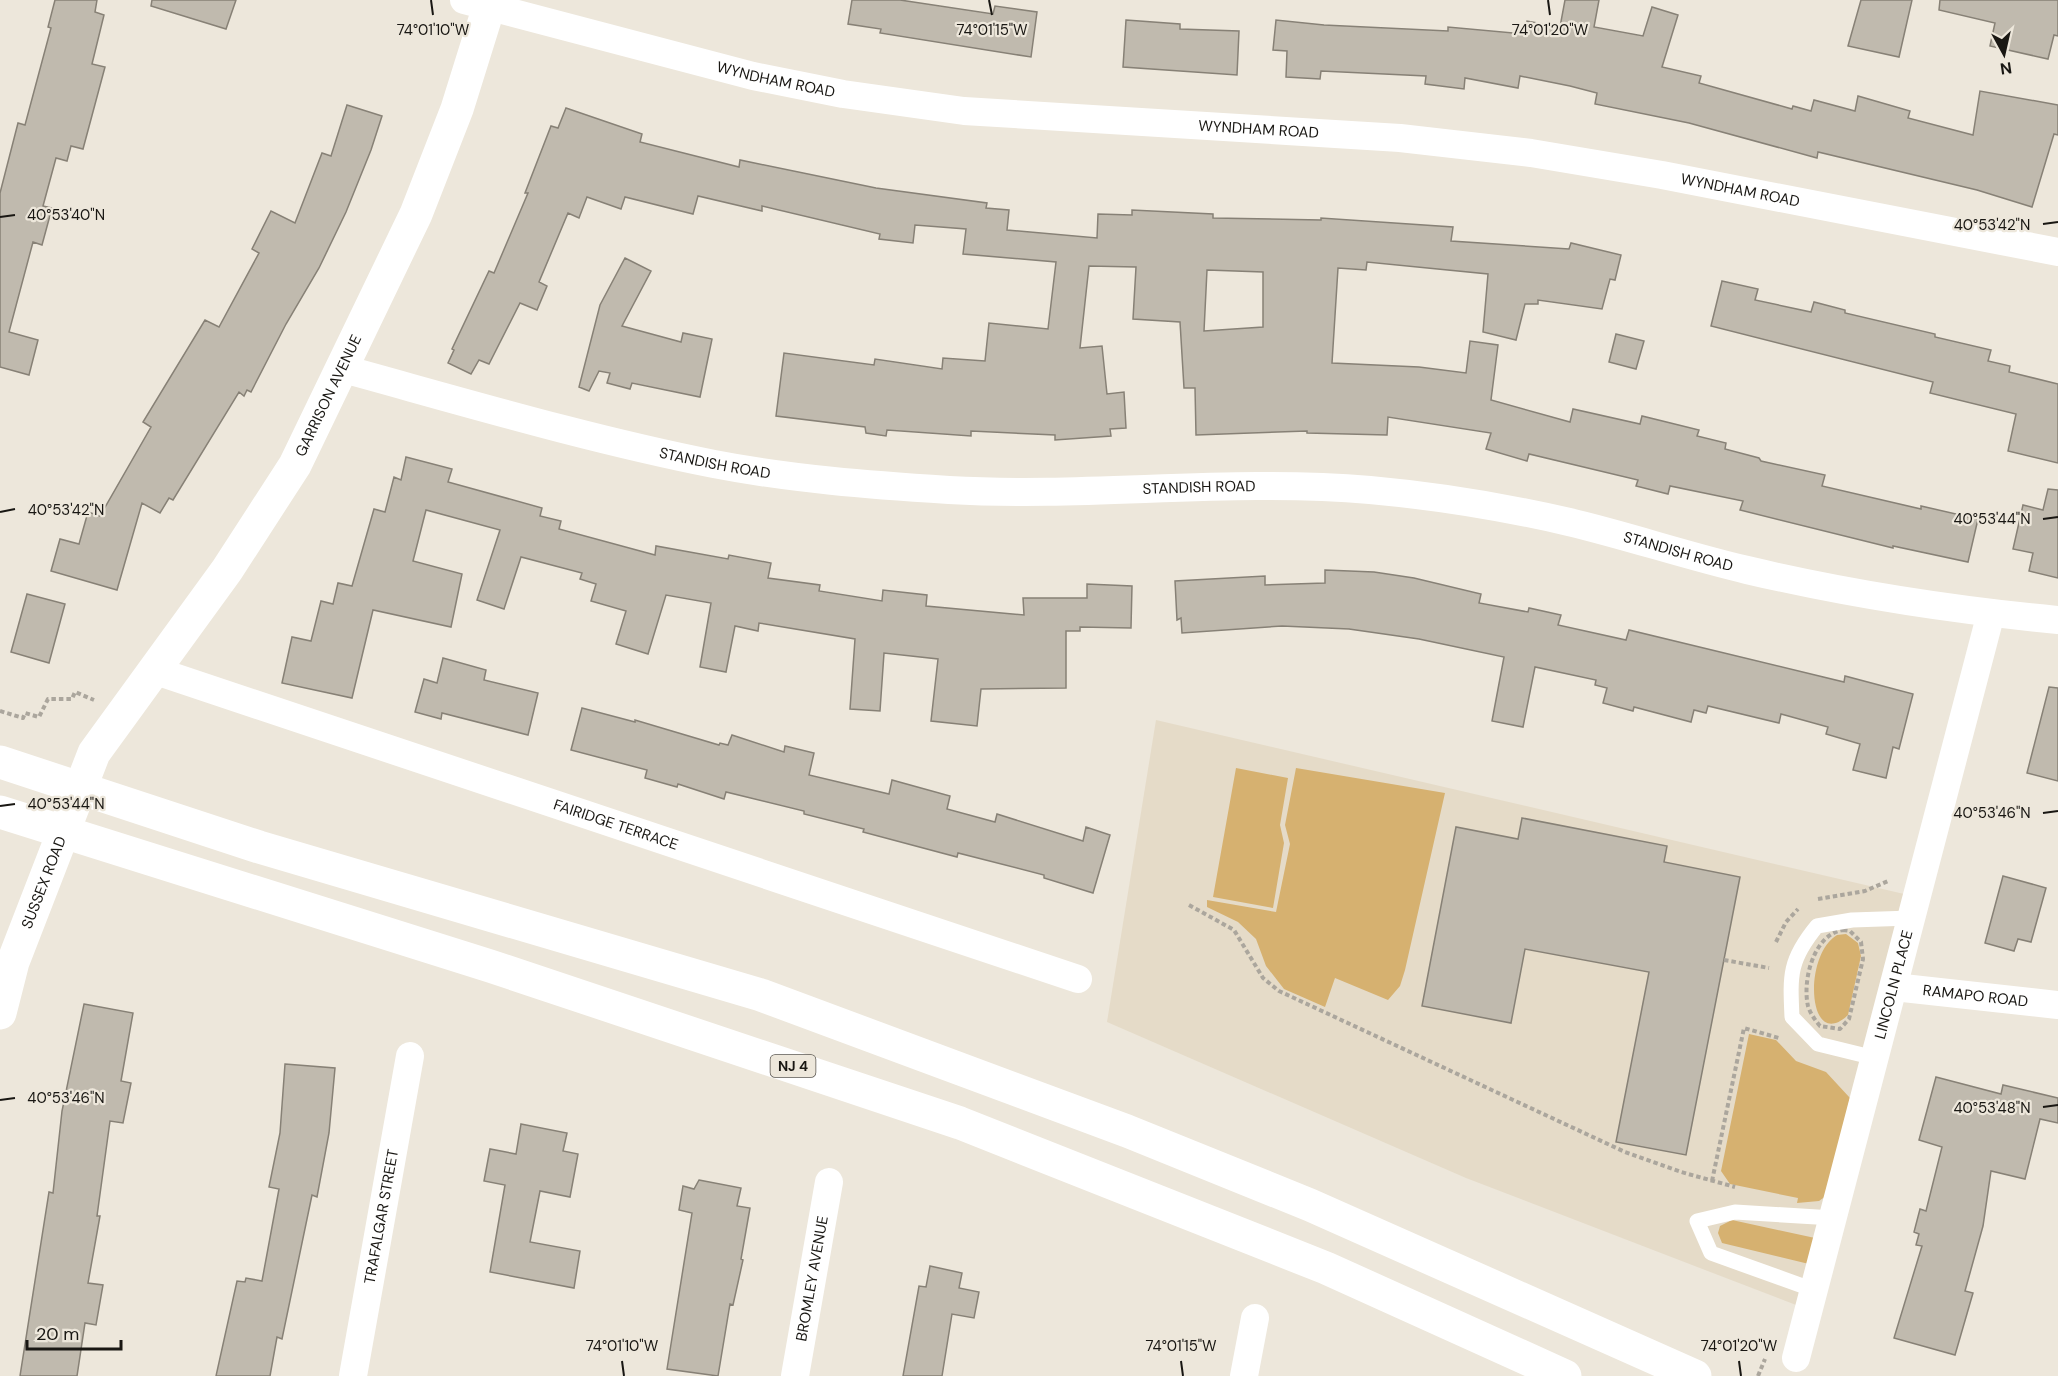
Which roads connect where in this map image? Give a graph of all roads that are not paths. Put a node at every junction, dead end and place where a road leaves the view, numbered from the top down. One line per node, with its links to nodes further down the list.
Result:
1 (482, 2): 2 (street, WYNDHAM ROAD); 3 (main road, GARRISON AVENUE)
2 (2058, 252)
3 (340, 368): 4 (street, STANDISH ROAD); 6 (main road, GARRISON AVENUE)
4 (1991, 613): 5 (street, STANDISH ROAD); 10 (street, LINCOLN PLACE)
5 (2058, 620)
6 (153, 670): 7 (main road, GARRISON AVENUE); 11 (street, FAIRIDGE TERRACE)
7 (94, 753): 14 (main road, SUSSEX ROAD)
8 (0, 762): 26 (main road)
9 (0, 812): 25 (main road, NJ 4)
10 (1911, 918): 12 (street, LINCOLN PLACE); 16 (lane)
11 (1078, 979)
12 (1894, 987): 13 (street, RAMAPO ROAD); 16 (street, LINCOLN PLACE)
13 (2058, 1005)
14 (0, 1013)
15 (410, 1056): 22 (street, TRAFALGAR STREET)
16 (1875, 1058): 18 (street, LINCOLN PLACE)
17 (829, 1182): 23 (street, BROMLEY AVENUE)
18 (1833, 1218): 19 (street, LINCOLN PLACE); 19 (lane)
19 (1814, 1290): 21 (street, LINCOLN PLACE)
20 (1255, 1317): 24 (street)
21 (1796, 1358)
22 (353, 1376)
23 (795, 1376)
24 (1244, 1376)
25 (1565, 1376)
26 (1695, 1376)

